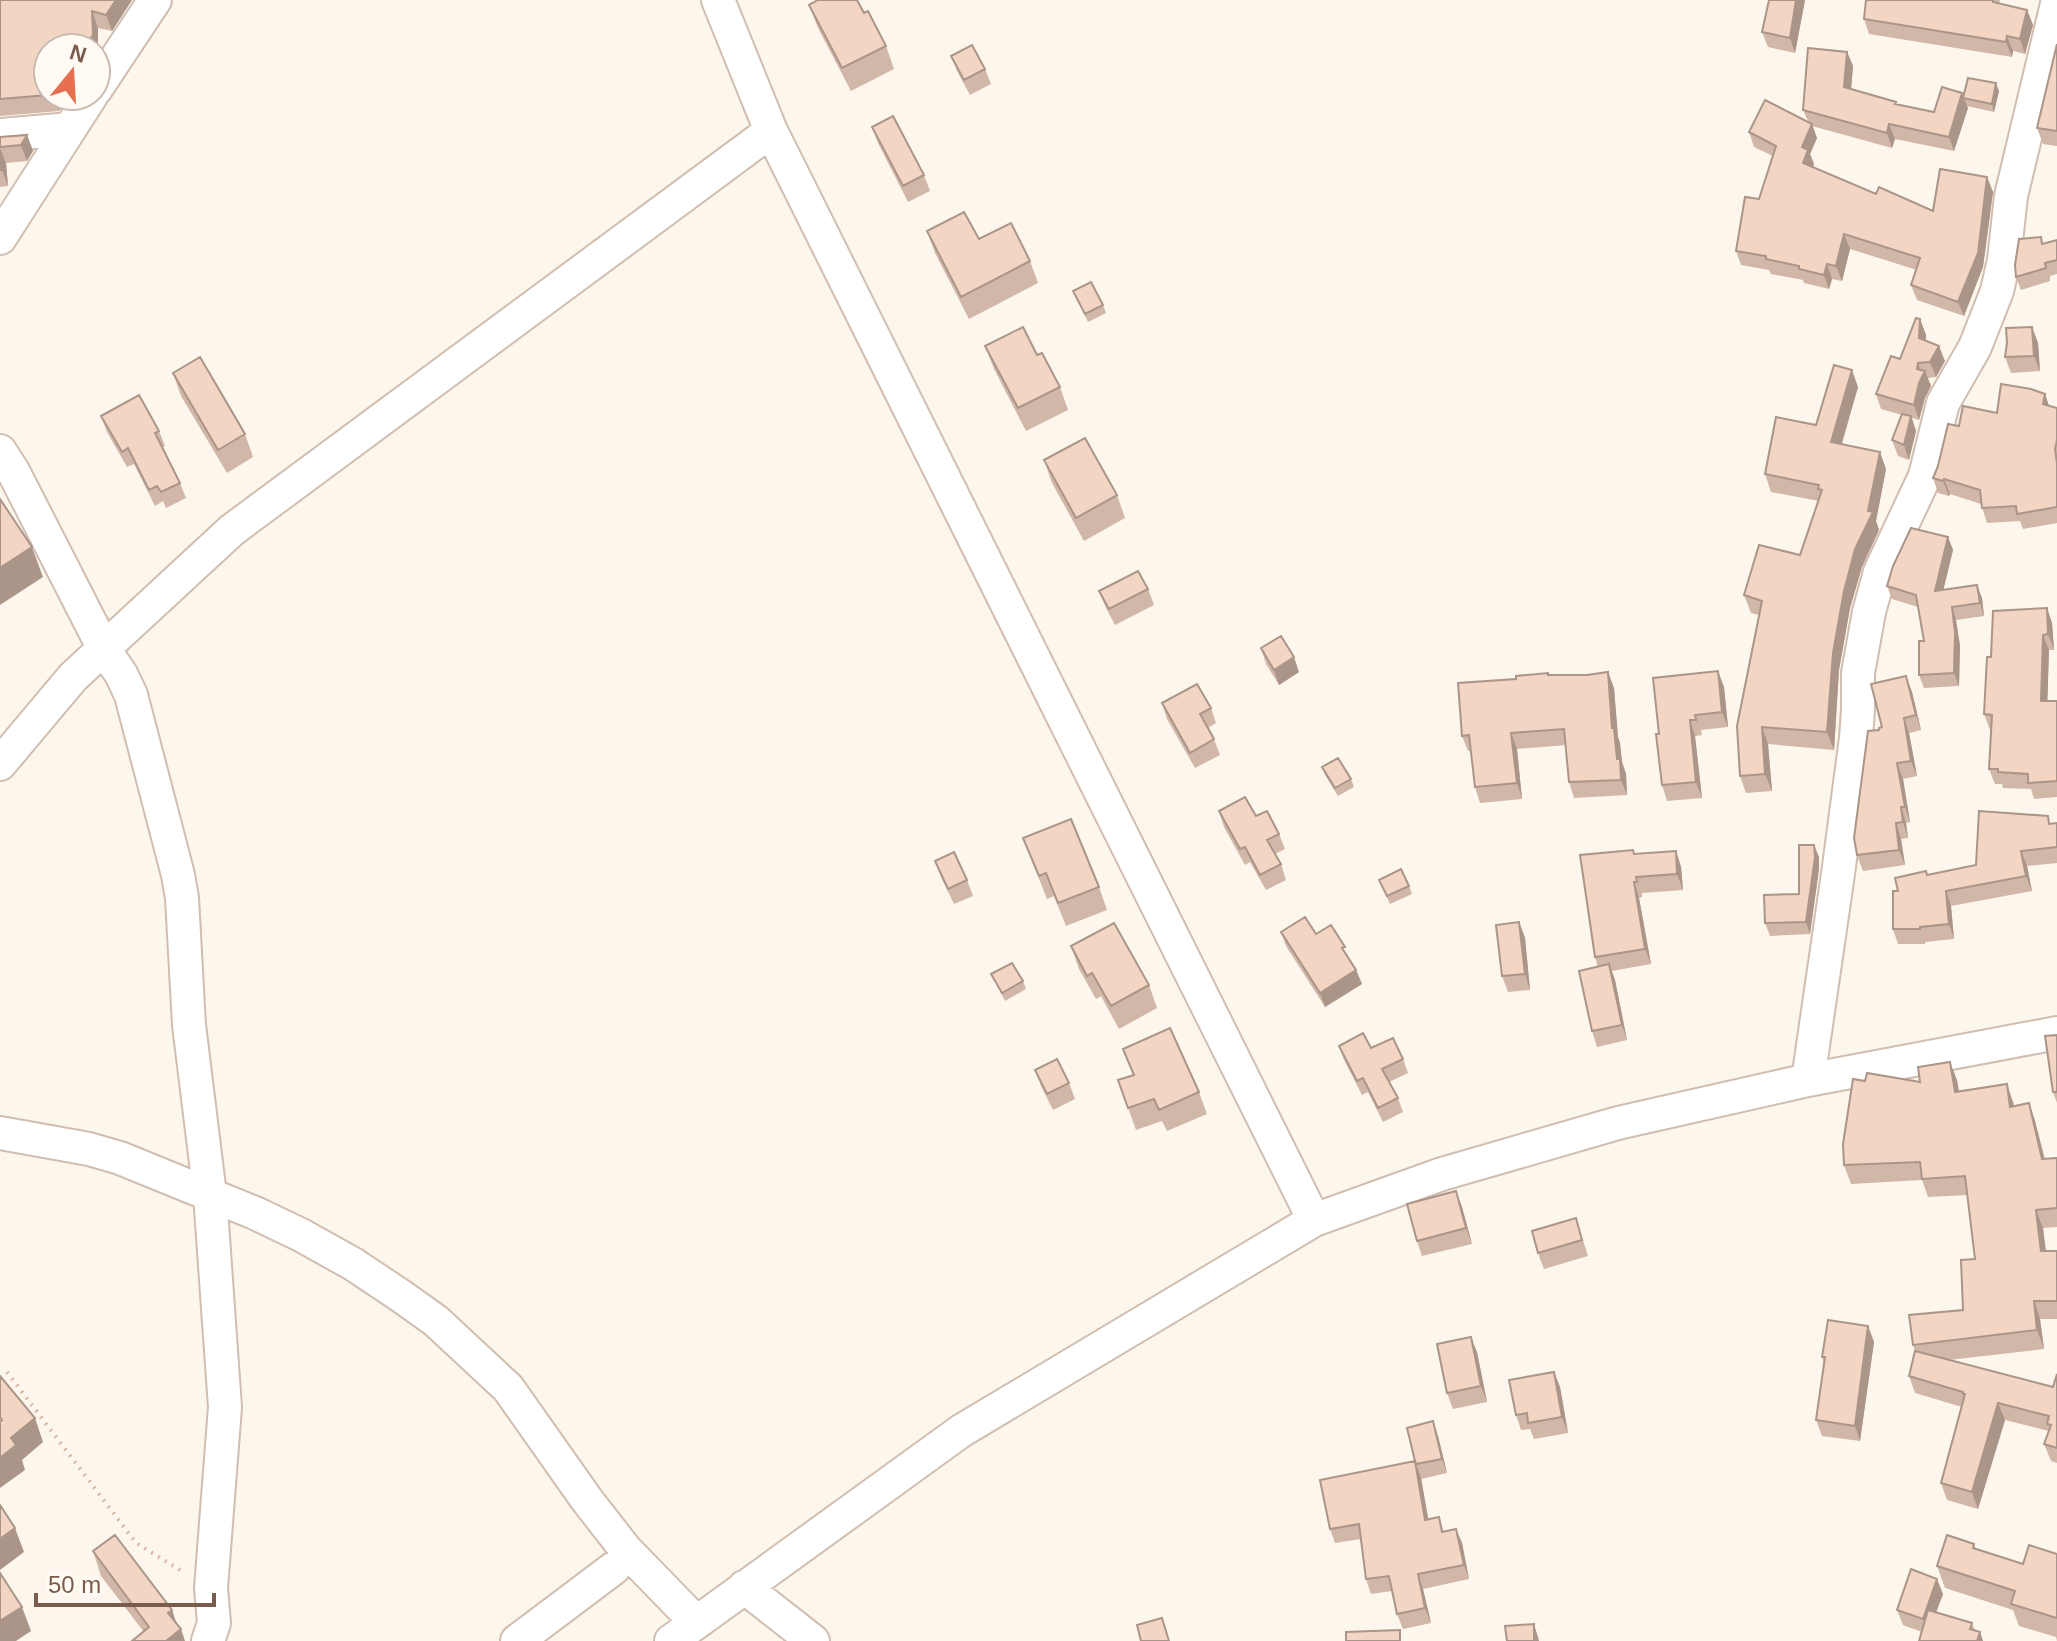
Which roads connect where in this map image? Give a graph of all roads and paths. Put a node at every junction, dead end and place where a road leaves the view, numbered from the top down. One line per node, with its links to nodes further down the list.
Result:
1 (155, 0): 4 (street)
2 (718, 0): 7 (street)
3 (2057, 4): 14 (street)
4 (112, 65)
5 (81, 112): 6 (street)
6 (70, 129): 8 (street); 9 (street)
7 (771, 131): 11 (street); 17 (street)
8 (0, 135)
9 (0, 238)
10 (0, 451): 11 (street)
11 (104, 649): 12 (street); 16 (street)
12 (0, 764)
13 (2057, 1033): 14 (street)
14 (1808, 1080): 17 (street)
15 (0, 1133): 16 (street)
16 (210, 1195): 21 (street); 22 (street)
17 (1314, 1220): 20 (street)
18 (7, 1372): 21 (path)
19 (614, 1568): 24 (street)
20 (744, 1587): 22 (street); 25 (street)
21 (211, 1588): 23 (street)
22 (683, 1632)
23 (218, 1635)
24 (517, 1641)
25 (813, 1641)

